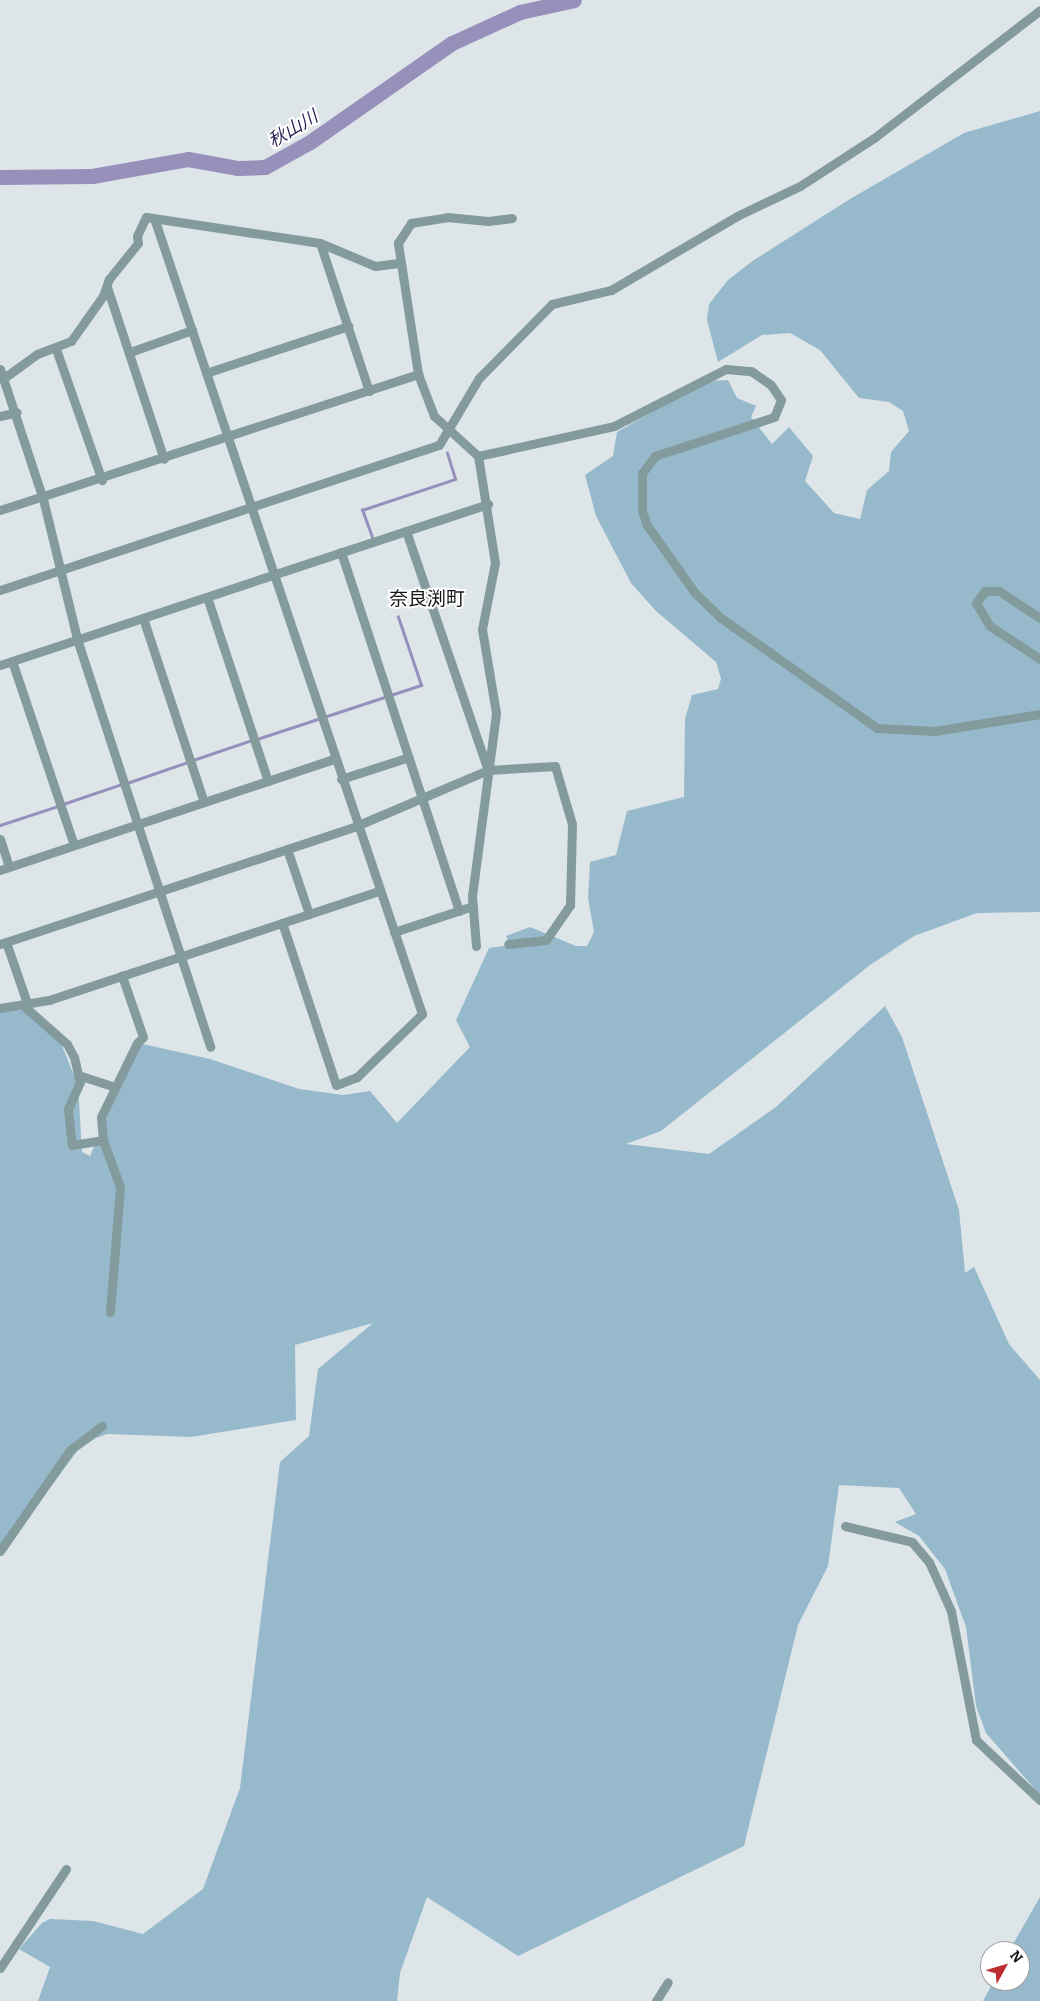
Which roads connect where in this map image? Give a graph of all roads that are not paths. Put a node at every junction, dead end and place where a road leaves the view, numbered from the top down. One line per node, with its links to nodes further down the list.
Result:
1 (1040, 10): 17 (street)
2 (154, 218): 4 (street); 6 (street); 8 (street)
3 (512, 218): 5 (street)
4 (320, 243): 5 (street); 7 (street)
5 (399, 264): 13 (street)
6 (107, 286): 9 (street); 10 (street)
7 (348, 326): 11 (street); 14 (street)
8 (192, 330): 10 (street); 11 (street)
9 (56, 349): 12 (street); 21 (street)
10 (130, 352): 20 (street)
11 (206, 373): 18 (street)
12 (2, 374): 15 (street)
13 (418, 374): 14 (street); 17 (street)
14 (369, 391): 18 (street)
15 (17, 412): 16 (street); 22 (street)
16 (0, 416)
17 (449, 431): 19 (street); 24 (street)
18 (228, 438): 20 (street); 24 (street)
19 (478, 456): 23 (street); 38 (street)
20 (164, 459): 21 (street)
21 (102, 480): 22 (street)
22 (43, 500): 25 (street); 28 (street)
23 (488, 504): 26 (street); 41 (street)
24 (251, 506): 28 (street); 29 (street)
25 (0, 510)
26 (406, 531): 27 (street); 41 (street)
27 (341, 552): 29 (street); 39 (street)
28 (59, 571): 30 (street); 34 (street)
29 (274, 575): 31 (street); 40 (street)
30 (0, 590)
31 (207, 597): 32 (street); 43 (street)
32 (143, 618): 34 (street); 45 (street)
33 (1040, 618): 35 (street)
34 (77, 639): 36 (street); 46 (street)
35 (1040, 659)
36 (12, 661): 37 (street); 49 (street)
37 (0, 665)
38 (1040, 714)
39 (409, 757): 42 (street); 44 (street)
40 (334, 759): 42 (street); 43 (street)
41 (488, 770): 44 (street); 55 (street); 61 (street)
42 (341, 779): 47 (street)
43 (268, 781): 45 (street)
44 (422, 798): 47 (street); 56 (street)
45 (204, 802): 46 (street)
46 (139, 824): 49 (street); 54 (street)
47 (356, 826): 50 (street); 53 (street)
48 (0, 839): 51 (street)
49 (74, 845): 51 (street)
50 (287, 849): 54 (street); 57 (street)
51 (9, 866): 52 (street)
52 (0, 870)
53 (378, 890): 57 (street); 59 (street)
54 (161, 891): 60 (street); 63 (street)
55 (473, 906): 56 (street); 62 (street)
56 (459, 911): 59 (street)
57 (309, 914): 58 (street)
58 (282, 923): 59 (street); 63 (street)
59 (394, 932)
60 (3, 943): 65 (street)
61 (508, 944)
62 (476, 946)
63 (182, 956): 64 (street); 67 (street)
64 (122, 976): 65 (street); 69 (street)
65 (26, 1007): 66 (street); 68 (street)
66 (0, 1008)
67 (210, 1047)
68 (78, 1075): 69 (street); 70 (street)
69 (114, 1087): 70 (street)
70 (103, 1140): 71 (street)
71 (110, 1312)
72 (102, 1426): 74 (street)
73 (846, 1526): 75 (street)
74 (0, 1550)
75 (1040, 1800)
76 (66, 1869): 77 (street)
77 (0, 1968)
78 (668, 1982): 79 (street)
79 (656, 2001)

